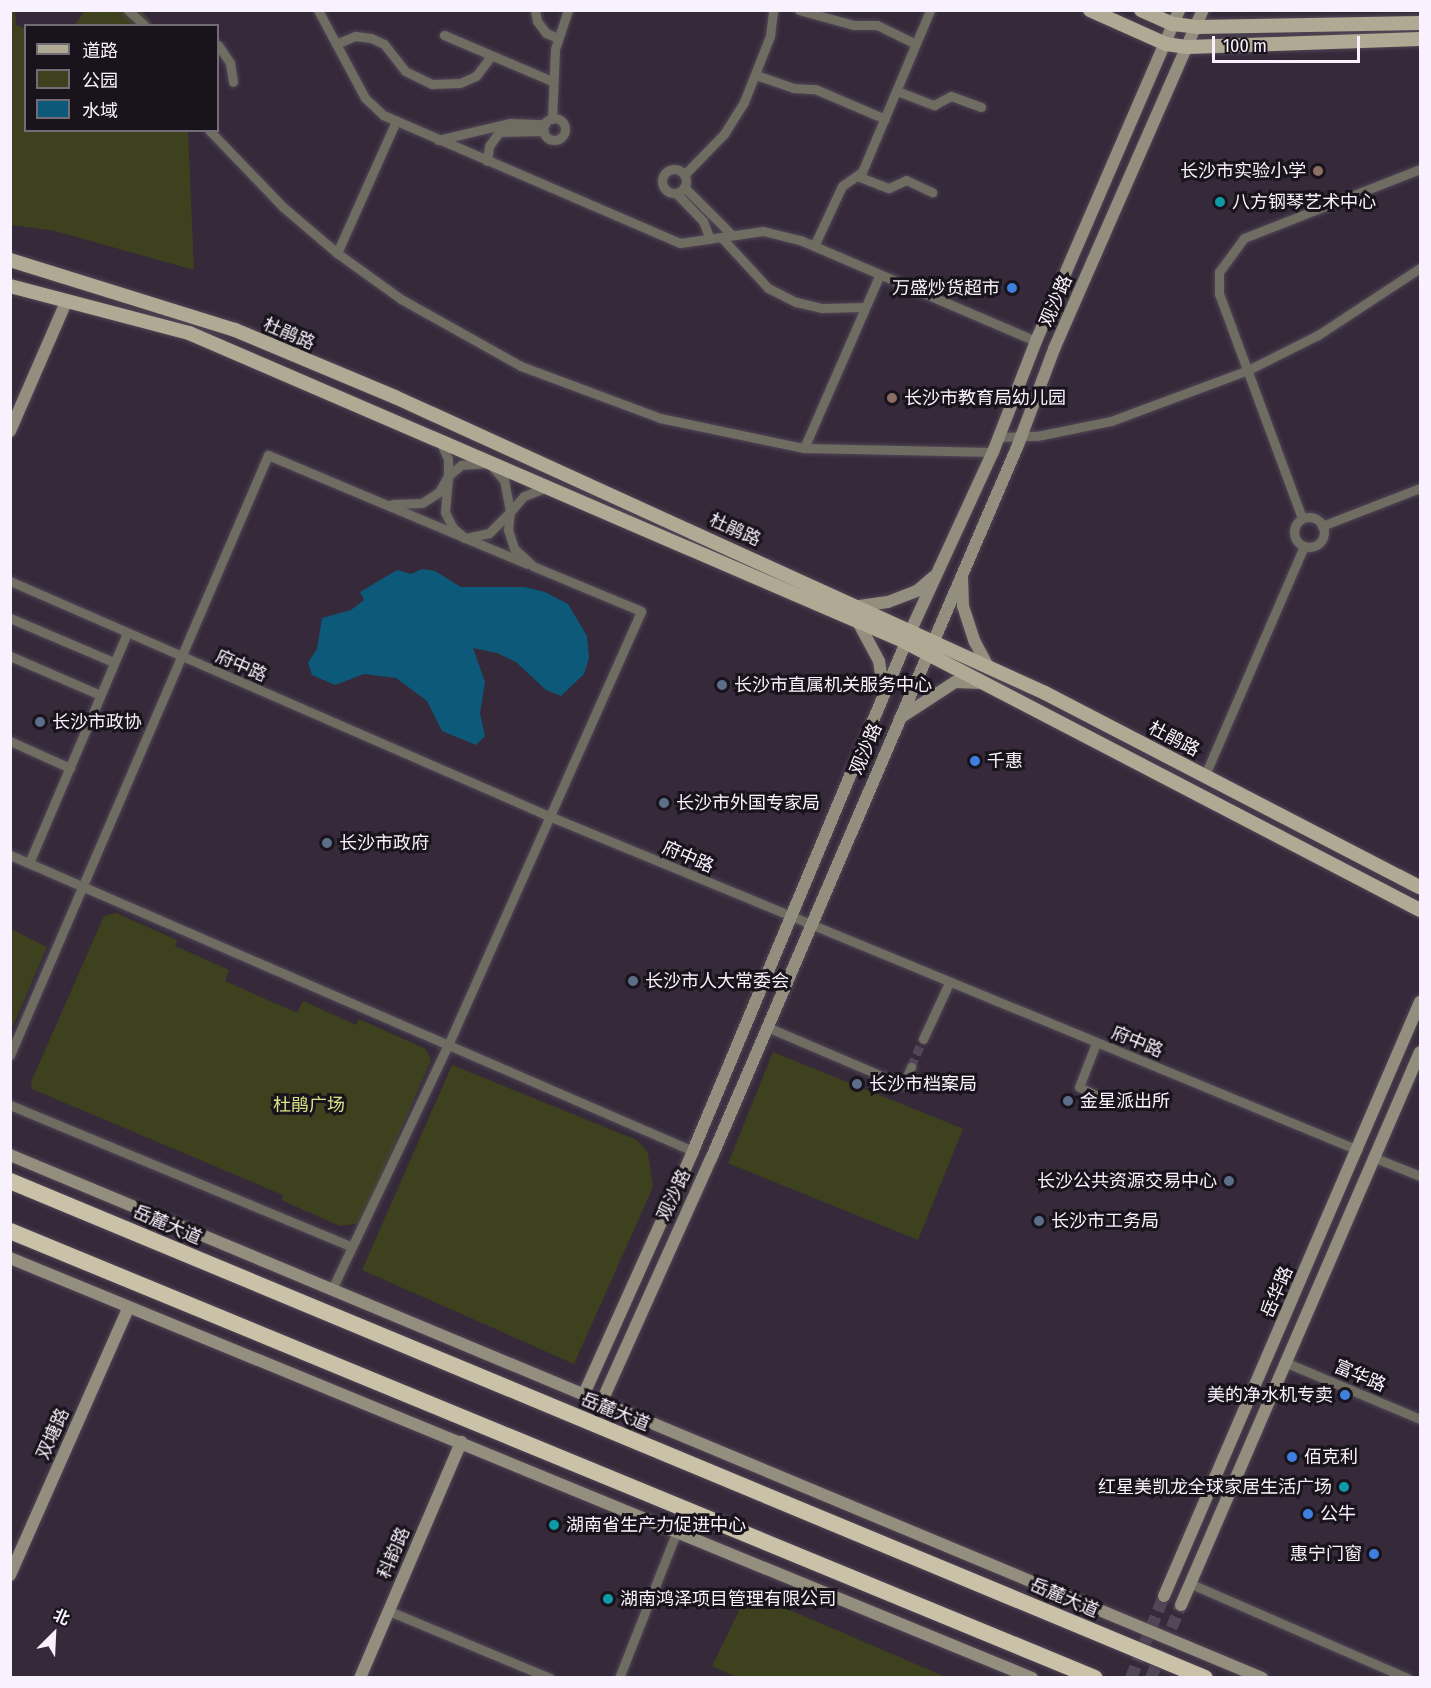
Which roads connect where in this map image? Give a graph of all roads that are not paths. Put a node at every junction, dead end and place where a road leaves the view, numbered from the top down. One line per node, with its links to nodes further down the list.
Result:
1 (128, 10): 13 (street)
2 (318, 10): 19 (street)
3 (535, 10): 17 (street)
4 (568, 10): 17 (street)
5 (773, 10): 25 (street)
6 (799, 10): 20 (street)
7 (930, 10): 20 (street)
8 (1090, 10): 21 (main road)
9 (1141, 10): 14 (main road)
10 (1179, 10): 14 (street, 观沙路)
11 (1203, 10): 15 (street, 观沙路)
12 (1420, 23): 15 (main road)
13 (140, 24)
14 (1173, 24): 15 (main road); 21 (street, 观沙路)
15 (1197, 27): 23 (street, 观沙路)
16 (444, 35): 24 (street)
17 (558, 38): 26 (street)
18 (1420, 39): 23 (main road)
19 (336, 44): 24 (street); 31 (street)
20 (916, 44): 28 (street)
21 (1166, 44): 23 (main road); 52 (street, 观沙路)
22 (219, 46): 27 (street)
23 (1188, 47): 55 (street, 观沙路)
24 (491, 56): 26 (street)
25 (756, 75): 30 (street); 37 (street)
26 (552, 81): 32 (street)
27 (233, 82)
28 (897, 91): 29 (street); 30 (street)
29 (981, 107)
30 (885, 119): 38 (street)
31 (396, 121): 34 (street); 45 (street)
32 (547, 125): 34 (street); 35 (street)
33 (211, 132): 45 (street)
34 (438, 140): 35 (street)
35 (487, 161): 43 (street)
36 (1420, 169): 53 (street)
37 (684, 175): 39 (street); 39 (street)
38 (856, 176): 40 (street); 44 (street)
39 (680, 190): 41 (street); 43 (street)
40 (932, 192)
41 (731, 234): 42 (street); 44 (street)
42 (721, 237): 43 (street); 51 (street)
43 (710, 239)
44 (814, 246): 48 (street)
45 (337, 254): 58 (street)
46 (10, 260): 74 (main road, 杜鹃路)
47 (1420, 268): 53 (street)
48 (879, 276): 51 (street); 52 (street)
49 (10, 286): 50 (main road, 杜鹃路)
50 (66, 302): 54 (street); 57 (main road, 杜鹃路)
51 (866, 307): 58 (street)
52 (1036, 341): 56 (street, 观沙路)
53 (1248, 370): 55 (street); 66 (street)
54 (10, 430)
55 (1021, 436): 56 (street); 71 (street, 观沙路)
56 (1000, 437): 59 (street, 观沙路)
57 (440, 441): 60 (main road, 杜鹃路); 61 (street)
58 (804, 448): 59 (street)
59 (993, 452): 72 (street, 观沙路)
60 (489, 463): 61 (street); 62 (main road, 杜鹃路); 65 (street)
61 (448, 476): 64 (street); 68 (street)
62 (548, 487): 65 (street); 76 (main road, 杜鹃路)
63 (1420, 488): 67 (street)
64 (384, 504): 68 (street); 81 (street)
65 (510, 512): 68 (street); 70 (street)
66 (1302, 518): 67 (street); 69 (street)
67 (1322, 526): 69 (street)
68 (465, 538): 70 (street)
69 (1304, 546): 90 (street)
70 (533, 566): 91 (street)
71 (962, 571): 79 (street, 观沙路); 83 (street)
72 (937, 574): 74 (street); 78 (street, 观沙路)
73 (10, 581): 77 (street, 府中路)
74 (859, 606): 78 (main road, 杜鹃路)
75 (10, 618): 82 (street)
76 (858, 622): 78 (main road, 杜鹃路); 86 (street)
77 (127, 633): 81 (street, 府中路); 82 (street)
78 (909, 636): 79 (main road, 杜鹃路); 86 (street, 观沙路)
79 (930, 646): 83 (main road, 杜鹃路); 84 (main road, 杜鹃路); 87 (street, 观沙路)
80 (10, 656): 85 (street)
81 (182, 658): 91 (street, 府中路); 94 (street)
82 (113, 662): 85 (street)
83 (988, 666): 90 (main road, 杜鹃路)
84 (991, 685): 87 (street); 96 (main road, 杜鹃路)
85 (100, 695): 89 (street)
86 (884, 697): 97 (street, 观沙路)
87 (899, 719): 98 (street, 观沙路)
88 (10, 741): 89 (street)
89 (70, 768): 93 (street)
90 (1205, 776): 95 (main road, 杜鹃路)
91 (549, 816): 97 (street, 府中路); 104 (street)
92 (10, 855): 93 (street)
93 (29, 863): 94 (street)
94 (85, 886): 104 (street); 106 (street)
95 (1420, 887)
96 (1420, 910)
97 (792, 918): 98 (street, 府中路); 111 (street, 观沙路)
98 (810, 926): 99 (street, 府中路); 101 (street, 观沙路)
99 (949, 983): 102 (street); 103 (street, 府中路)
100 (1420, 1002): 110 (street, 岳华路)
101 (767, 1027): 107 (street); 123 (street, 观沙路)
102 (923, 1039)
103 (1096, 1043): 108 (street); 110 (street, 府中路)
104 (448, 1045): 111 (street); 117 (street)
105 (1420, 1052): 113 (street, 岳华路)
106 (10, 1055)
107 (911, 1067)
108 (1114, 1103)
109 (10, 1105): 117 (street)
110 (1358, 1150): 130 (street, 岳华路)
111 (693, 1151): 122 (street, 观沙路)
112 (10, 1155): 119 (street)
113 (1373, 1157): 114 (street); 121 (street, 岳华路)
114 (1420, 1176)
115 (10, 1181): 138 (highway, 岳麓大道)
116 (10, 1231): 137 (highway)
117 (350, 1246): 119 (street)
118 (10, 1258): 120 (street)
119 (332, 1289): 122 (street)
120 (129, 1307): 125 (street); 127 (street, 双塘路)
121 (1287, 1363): 124 (street, 富华路); 129 (street, 岳华路)
122 (584, 1394): 123 (street)
123 (602, 1401): 139 (street)
124 (1420, 1419)
125 (461, 1442): 126 (street); 132 (street, 科韵路)
126 (677, 1531): 135 (street); 136 (street)
127 (14, 1558): 128 (street, 双塘路)
128 (10, 1575)
129 (1191, 1584): 131 (street, 岳华路); 140 (street)
130 (1164, 1596)
131 (1181, 1605)
132 (389, 1611): 133 (street, 科韵路); 134 (street)
133 (360, 1677)
134 (550, 1677)
135 (619, 1677)
136 (1032, 1677)
137 (1095, 1677)
138 (1205, 1677)
139 (1262, 1677)
140 (1407, 1677)

